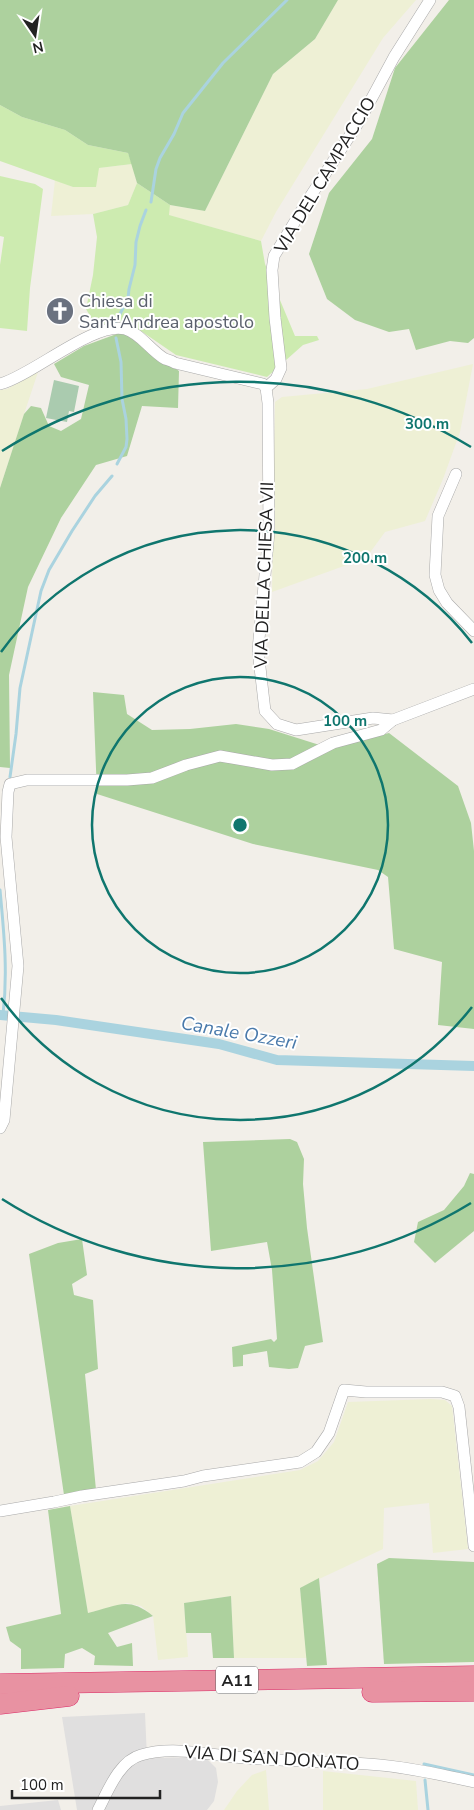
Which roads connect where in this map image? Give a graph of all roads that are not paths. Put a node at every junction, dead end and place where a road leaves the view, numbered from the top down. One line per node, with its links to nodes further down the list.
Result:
1 (430, 0): 3 (street, VIA DEL CAMPACCIO)
2 (0, 384): 3 (street)
3 (266, 388): 7 (street, VIA DELLA CHIESA VII)
4 (456, 474): 5 (street)
5 (474, 631)
6 (474, 689): 7 (street)
7 (393, 720): 8 (street)
8 (0, 1128)
9 (0, 1511): 10 (street)
10 (474, 1546)
11 (474, 1676): 12 (highway, A11)
12 (0, 1684)
13 (474, 1691): 14 (highway, A11)
14 (69, 1696): 15 (highway, A11); 16 (highway)
15 (0, 1698)
16 (0, 1704)
17 (474, 1782): 18 (street, VIA DI SAN DONATO)
18 (98, 1810)

